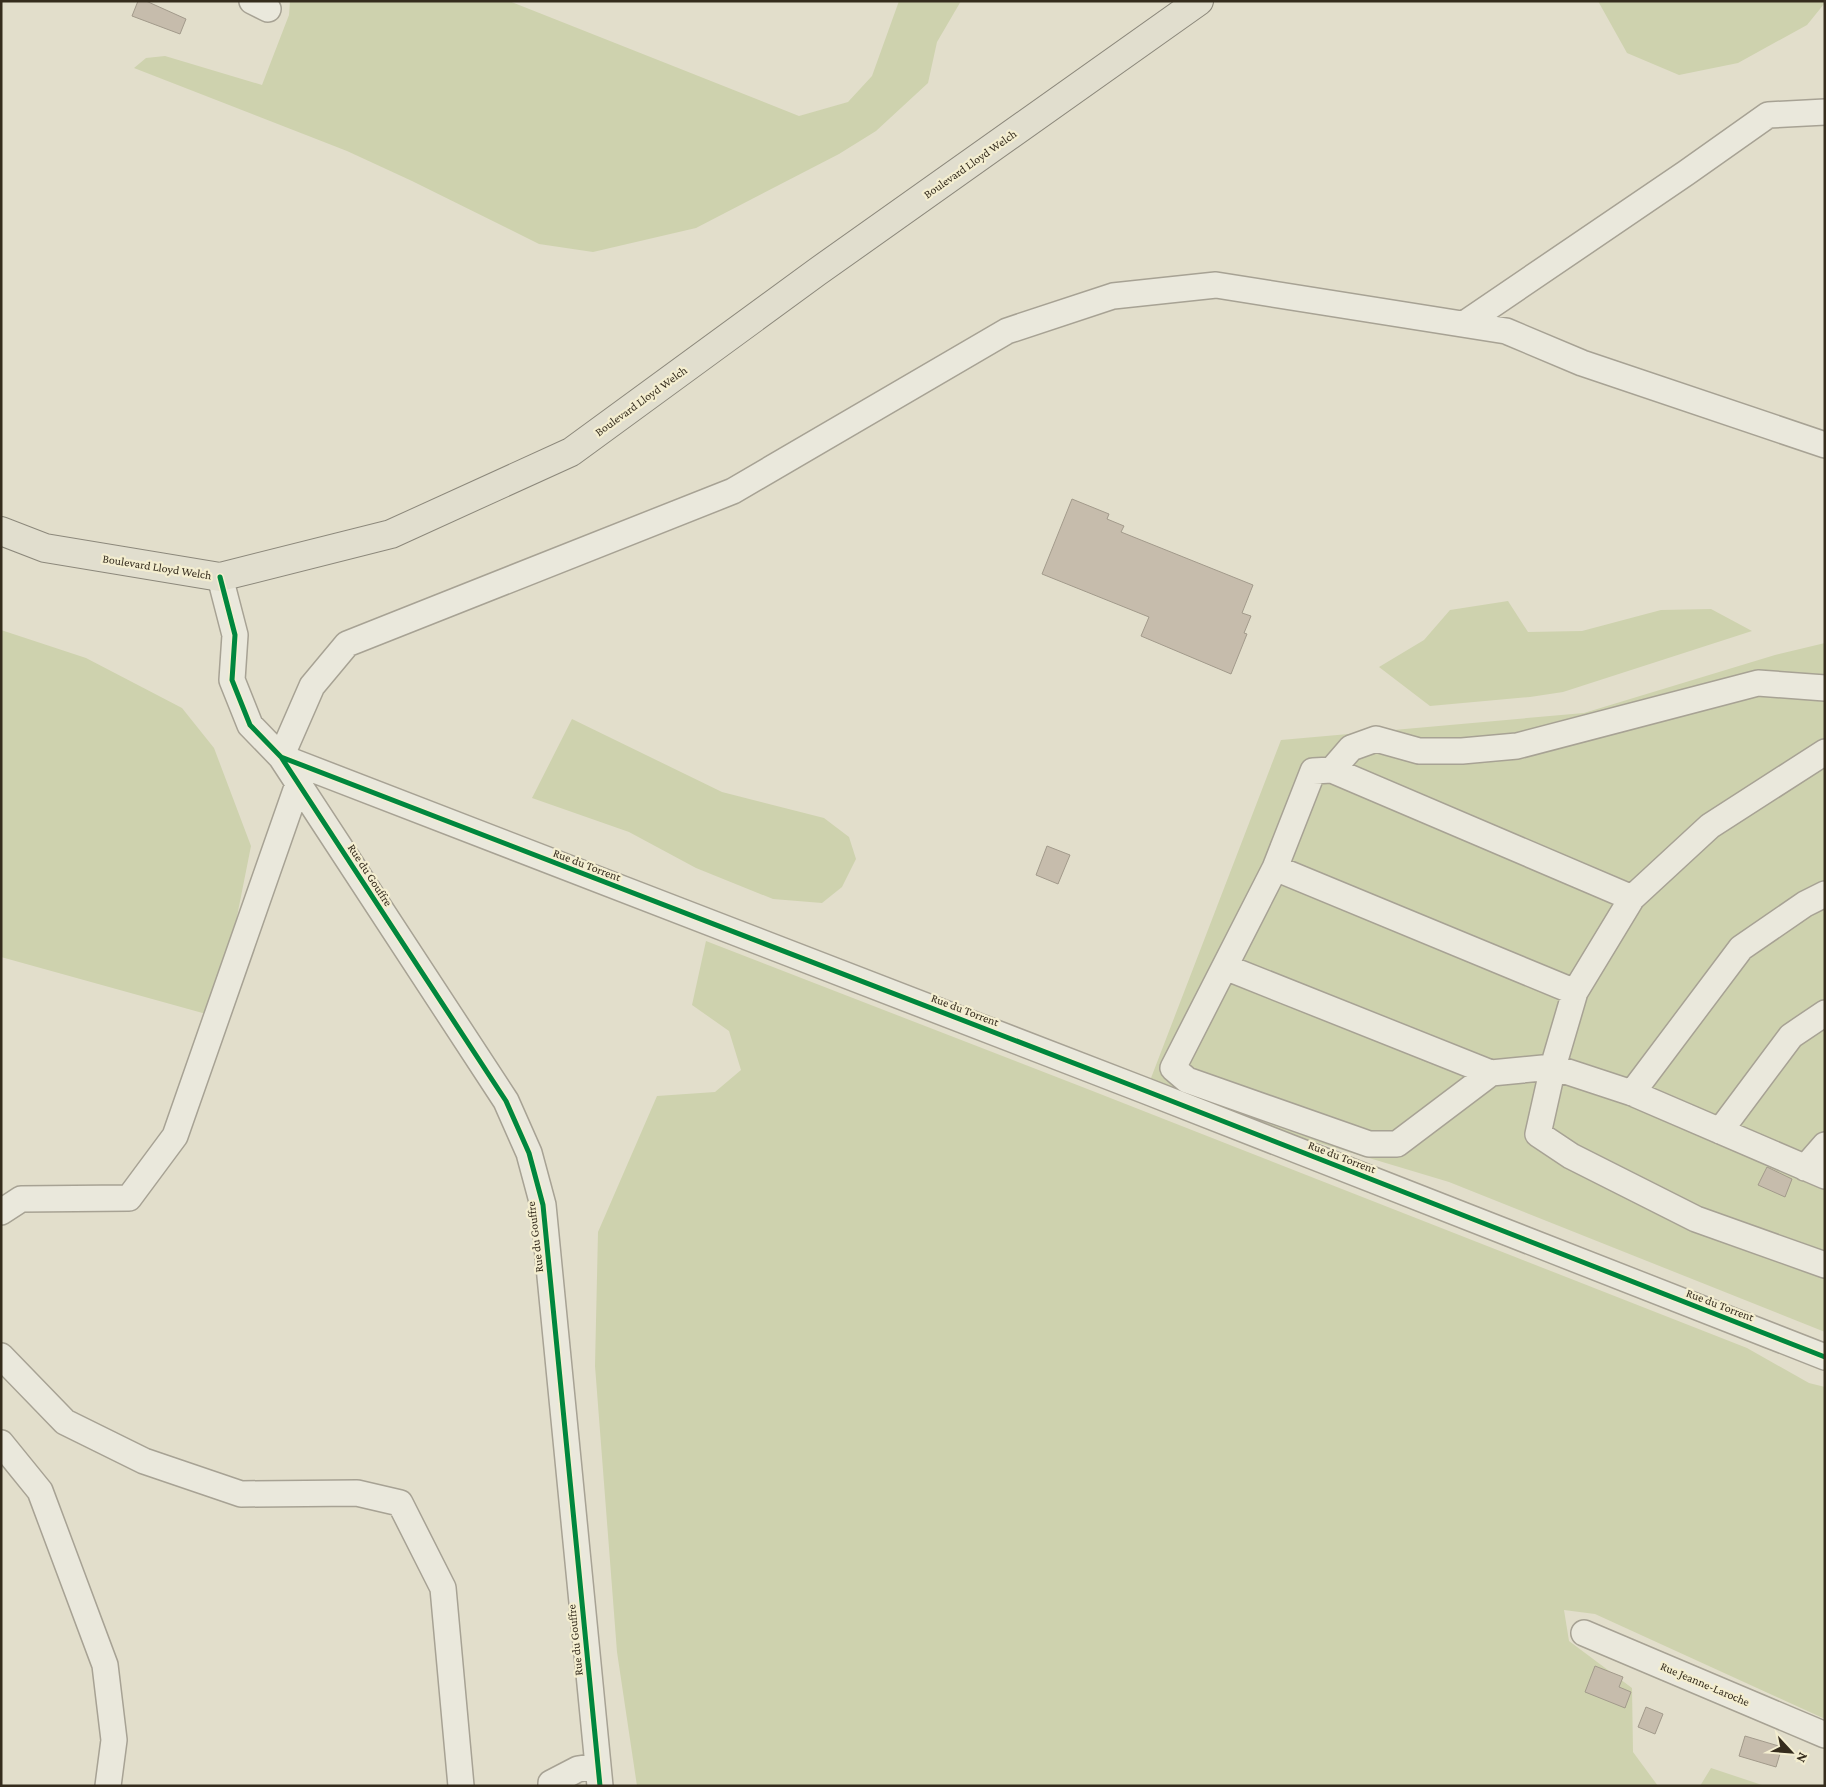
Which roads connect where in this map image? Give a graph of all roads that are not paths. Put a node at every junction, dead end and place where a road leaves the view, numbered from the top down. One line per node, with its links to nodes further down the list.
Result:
1 (1199, 1): 6 (main road, Boulevard Lloyd Welch)
2 (1825, 112): 3 (street)
3 (1464, 324): 4 (street); 9 (street)
4 (1825, 445)
5 (1, 531): 6 (main road, Boulevard Lloyd Welch)
6 (220, 577): 9 (street, Rue du Torrent)
7 (1825, 688): 10 (street)
8 (1825, 752): 14 (street)
9 (281, 757): 11 (street, Rue du Gouffre); 27 (street, Rue du Torrent)
10 (1332, 770): 12 (street); 14 (street)
11 (298, 784): 24 (street); 31 (street, Rue du Gouffre)
12 (1274, 868): 15 (street); 16 (street)
13 (1825, 894): 20 (street)
14 (1632, 898): 16 (street)
15 (1225, 967): 19 (street); 19 (street)
16 (1574, 992): 18 (street)
17 (1825, 1013): 21 (street)
18 (1553, 1067): 19 (street); 20 (street); 25 (street)
19 (1491, 1073)
20 (1632, 1094): 21 (street)
21 (1720, 1131): 23 (street)
22 (1825, 1145): 23 (street)
23 (1815, 1172)
24 (1, 1212)
25 (1825, 1265)
26 (1, 1356): 33 (street)
27 (1825, 1357)
28 (1, 1443): 32 (street)
29 (1584, 1633): 30 (street, Rue Jeanne-Laroche)
30 (1825, 1735)
31 (599, 1776): 34 (street)
32 (108, 1786)
33 (461, 1786)
34 (551, 1786)

